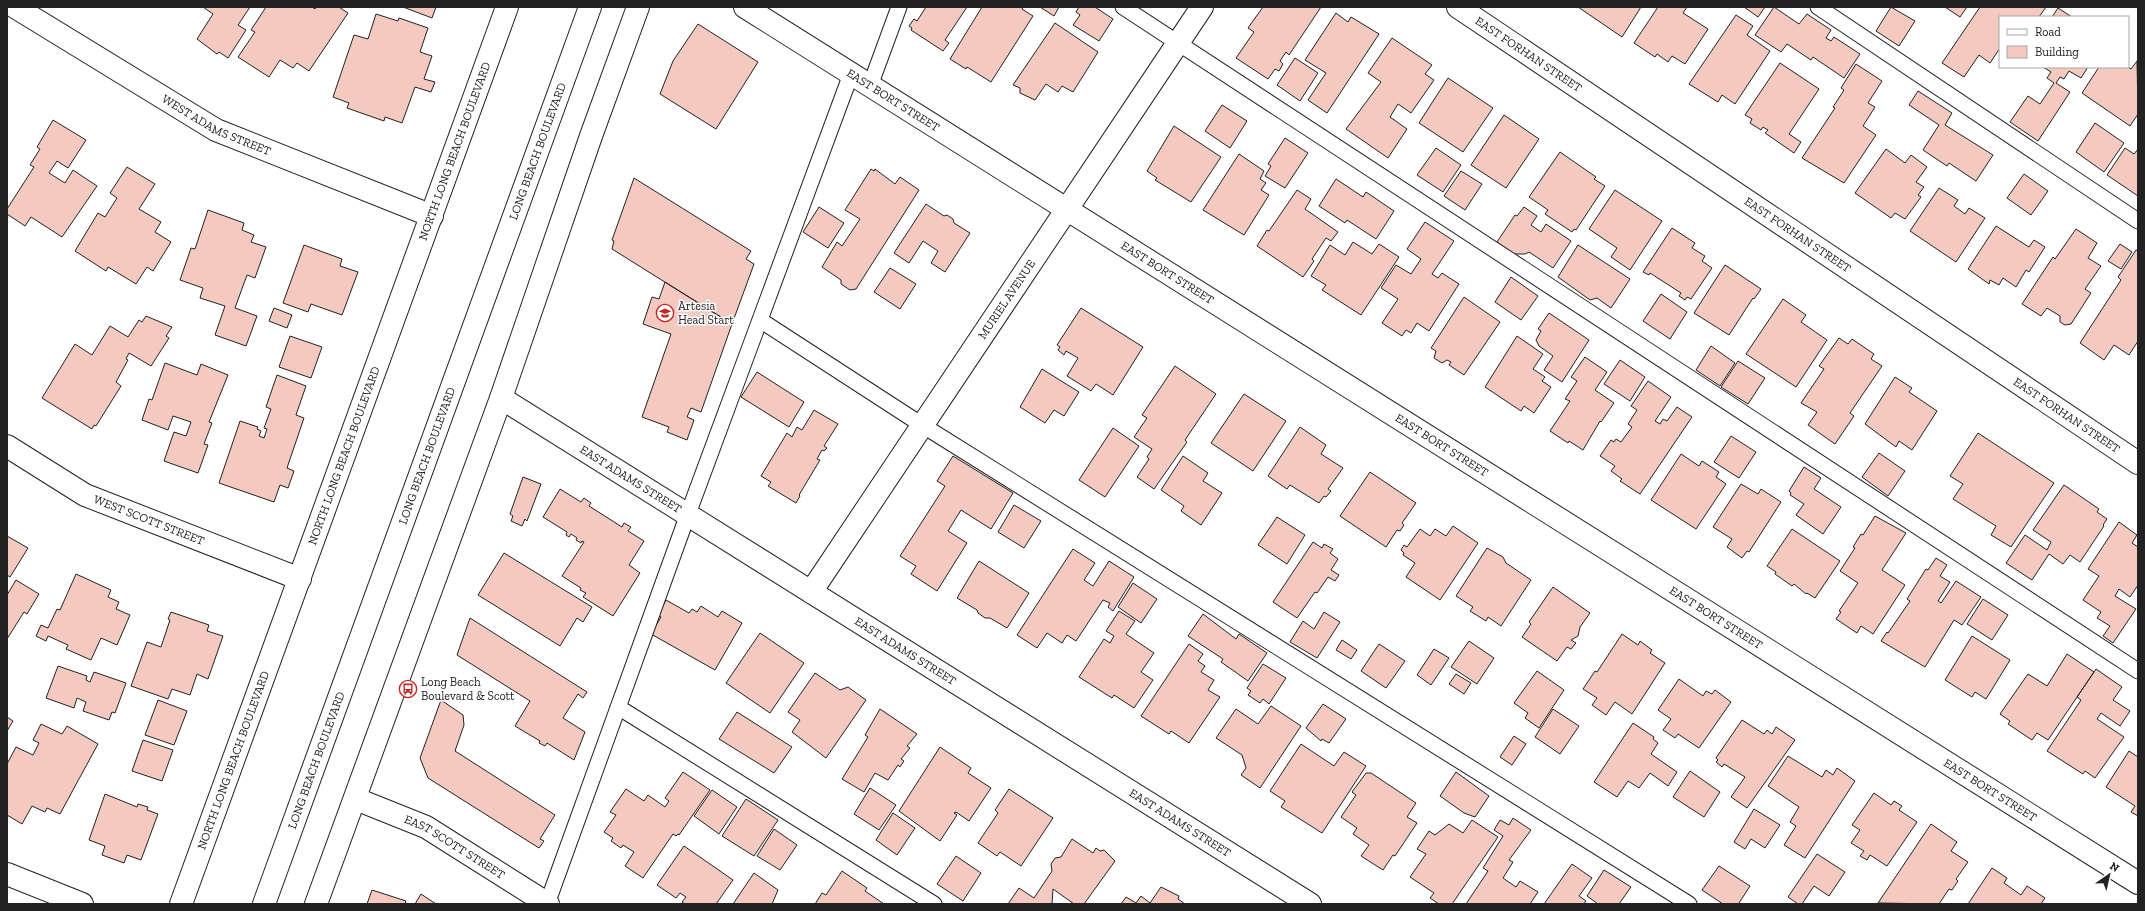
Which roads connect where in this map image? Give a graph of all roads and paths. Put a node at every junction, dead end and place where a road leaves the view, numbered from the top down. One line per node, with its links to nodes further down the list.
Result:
1 (15, 7): 15 (street, WEST ADAMS STREET)
2 (507, 7): 15 (street, NORTH LONG BEACH BOULEVARD)
3 (590, 7): 32 (street, LONG BEACH BOULEVARD)
4 (638, 7): 18 (street)
5 (745, 7): 12 (street, EAST BORT STREET)
6 (900, 7): 13 (lane)
7 (1123, 7): 11 (lane)
8 (1202, 7): 11 (street, MURIEL AVENUE)
9 (1458, 7): 21 (street, EAST FORHAN STREET)
10 (1818, 7): 16 (lane)
11 (1178, 43): 14 (street, MURIEL AVENUE); 25 (lane)
12 (851, 74): 13 (street, EAST BORT STREET); 17 (lane)
13 (870, 86): 14 (street, EAST BORT STREET)
14 (1066, 209): 19 (street, MURIEL AVENUE); 29 (street, EAST BORT STREET)
15 (432, 216): 23 (street, NORTH LONG BEACH BOULEVARD)
16 (2138, 221)
17 (760, 320): 19 (lane); 22 (lane)
18 (501, 398): 22 (street, EAST ADAMS STREET); 27 (street)
19 (922, 425): 24 (street, MURIEL AVENUE); 37 (lane)
20 (7, 446): 23 (street, WEST SCOTT STREET)
21 (2138, 463)
22 (688, 514): 24 (street, EAST ADAMS STREET); 26 (lane)
23 (300, 579): 31 (street, NORTH LONG BEACH BOULEVARD)
24 (811, 592): 36 (street, EAST ADAMS STREET)
25 (2138, 671)
26 (618, 706): 34 (lane); 35 (lane)
27 (356, 798): 33 (street); 34 (street, EAST SCOTT STREET)
28 (7, 874): 30 (street)
29 (2138, 883)
30 (82, 904)
31 (181, 904)
32 (264, 904)
33 (316, 904)
34 (547, 904)
35 (934, 904)
36 (1310, 904)
37 (1689, 904)

